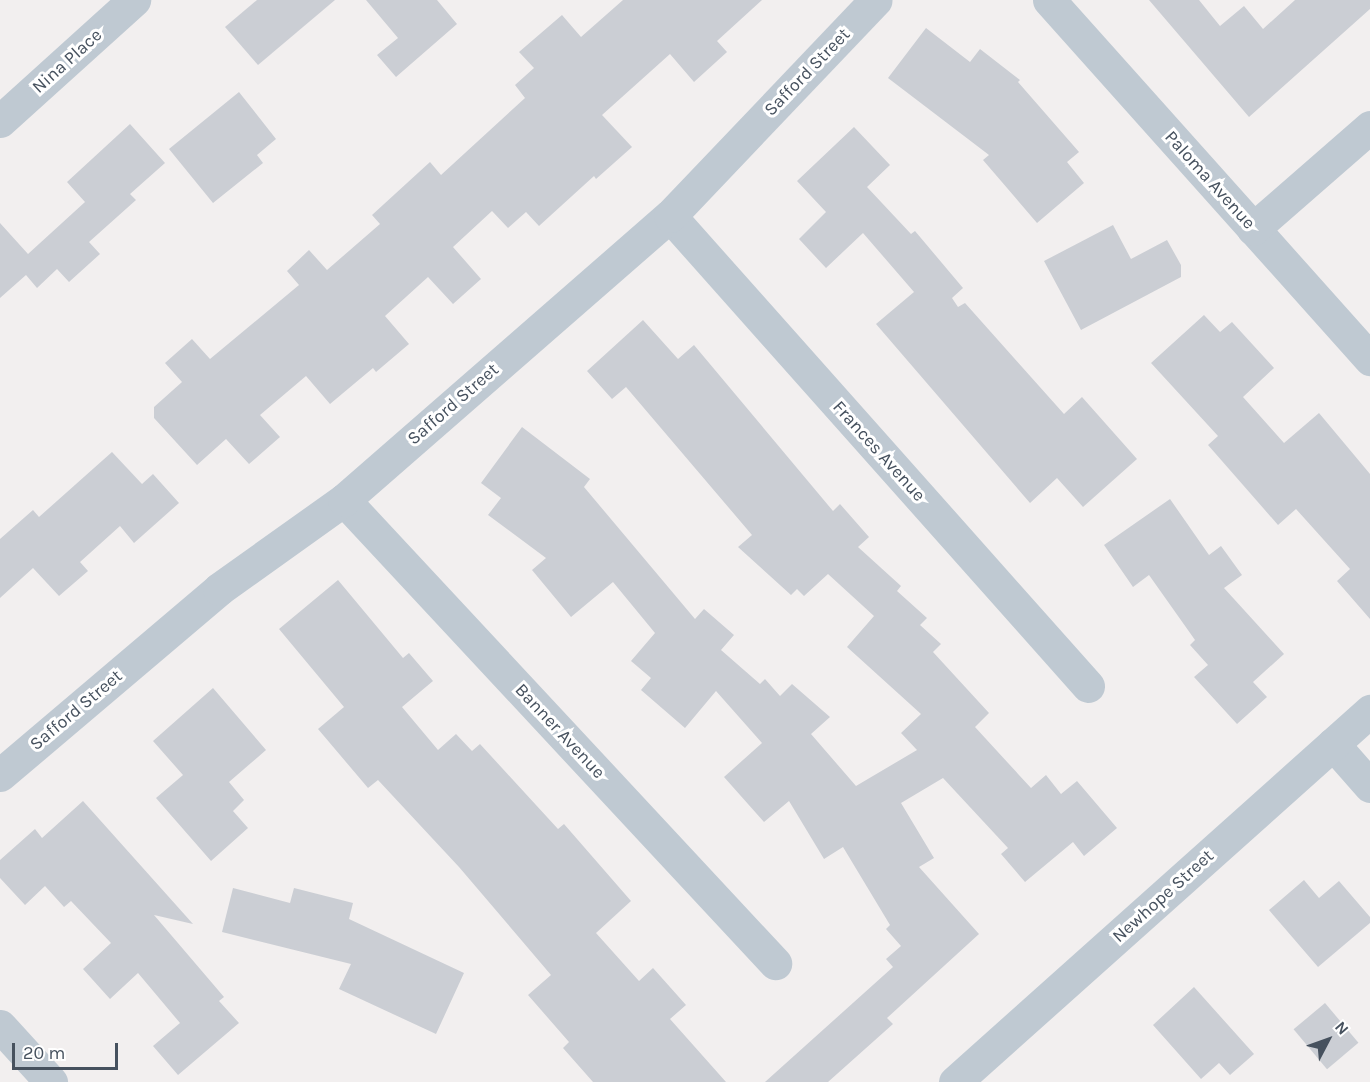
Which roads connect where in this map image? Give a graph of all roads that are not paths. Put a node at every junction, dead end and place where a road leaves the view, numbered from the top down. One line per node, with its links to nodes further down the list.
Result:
1 (134, 0): 4 (street, Nina Place)
2 (876, 0): 6 (street, Safford Street)
3 (1049, 0): 7 (street, Paloma Avenue)
4 (0, 122)
5 (1370, 127): 7 (street)
6 (670, 216): 9 (street, Safford Street); 10 (street, Frances Avenue)
7 (1253, 229): 8 (street, Paloma Avenue)
8 (1370, 359)
9 (344, 500): 13 (street, Safford Street); 15 (street, Banner Avenue)
10 (1088, 686)
11 (1370, 711): 12 (street, Newhope Street)
12 (1333, 744): 14 (street); 18 (street, Newhope Street)
13 (0, 775)
14 (1370, 786)
15 (776, 963)
16 (0, 1026): 17 (street)
17 (51, 1082)
18 (955, 1082)

